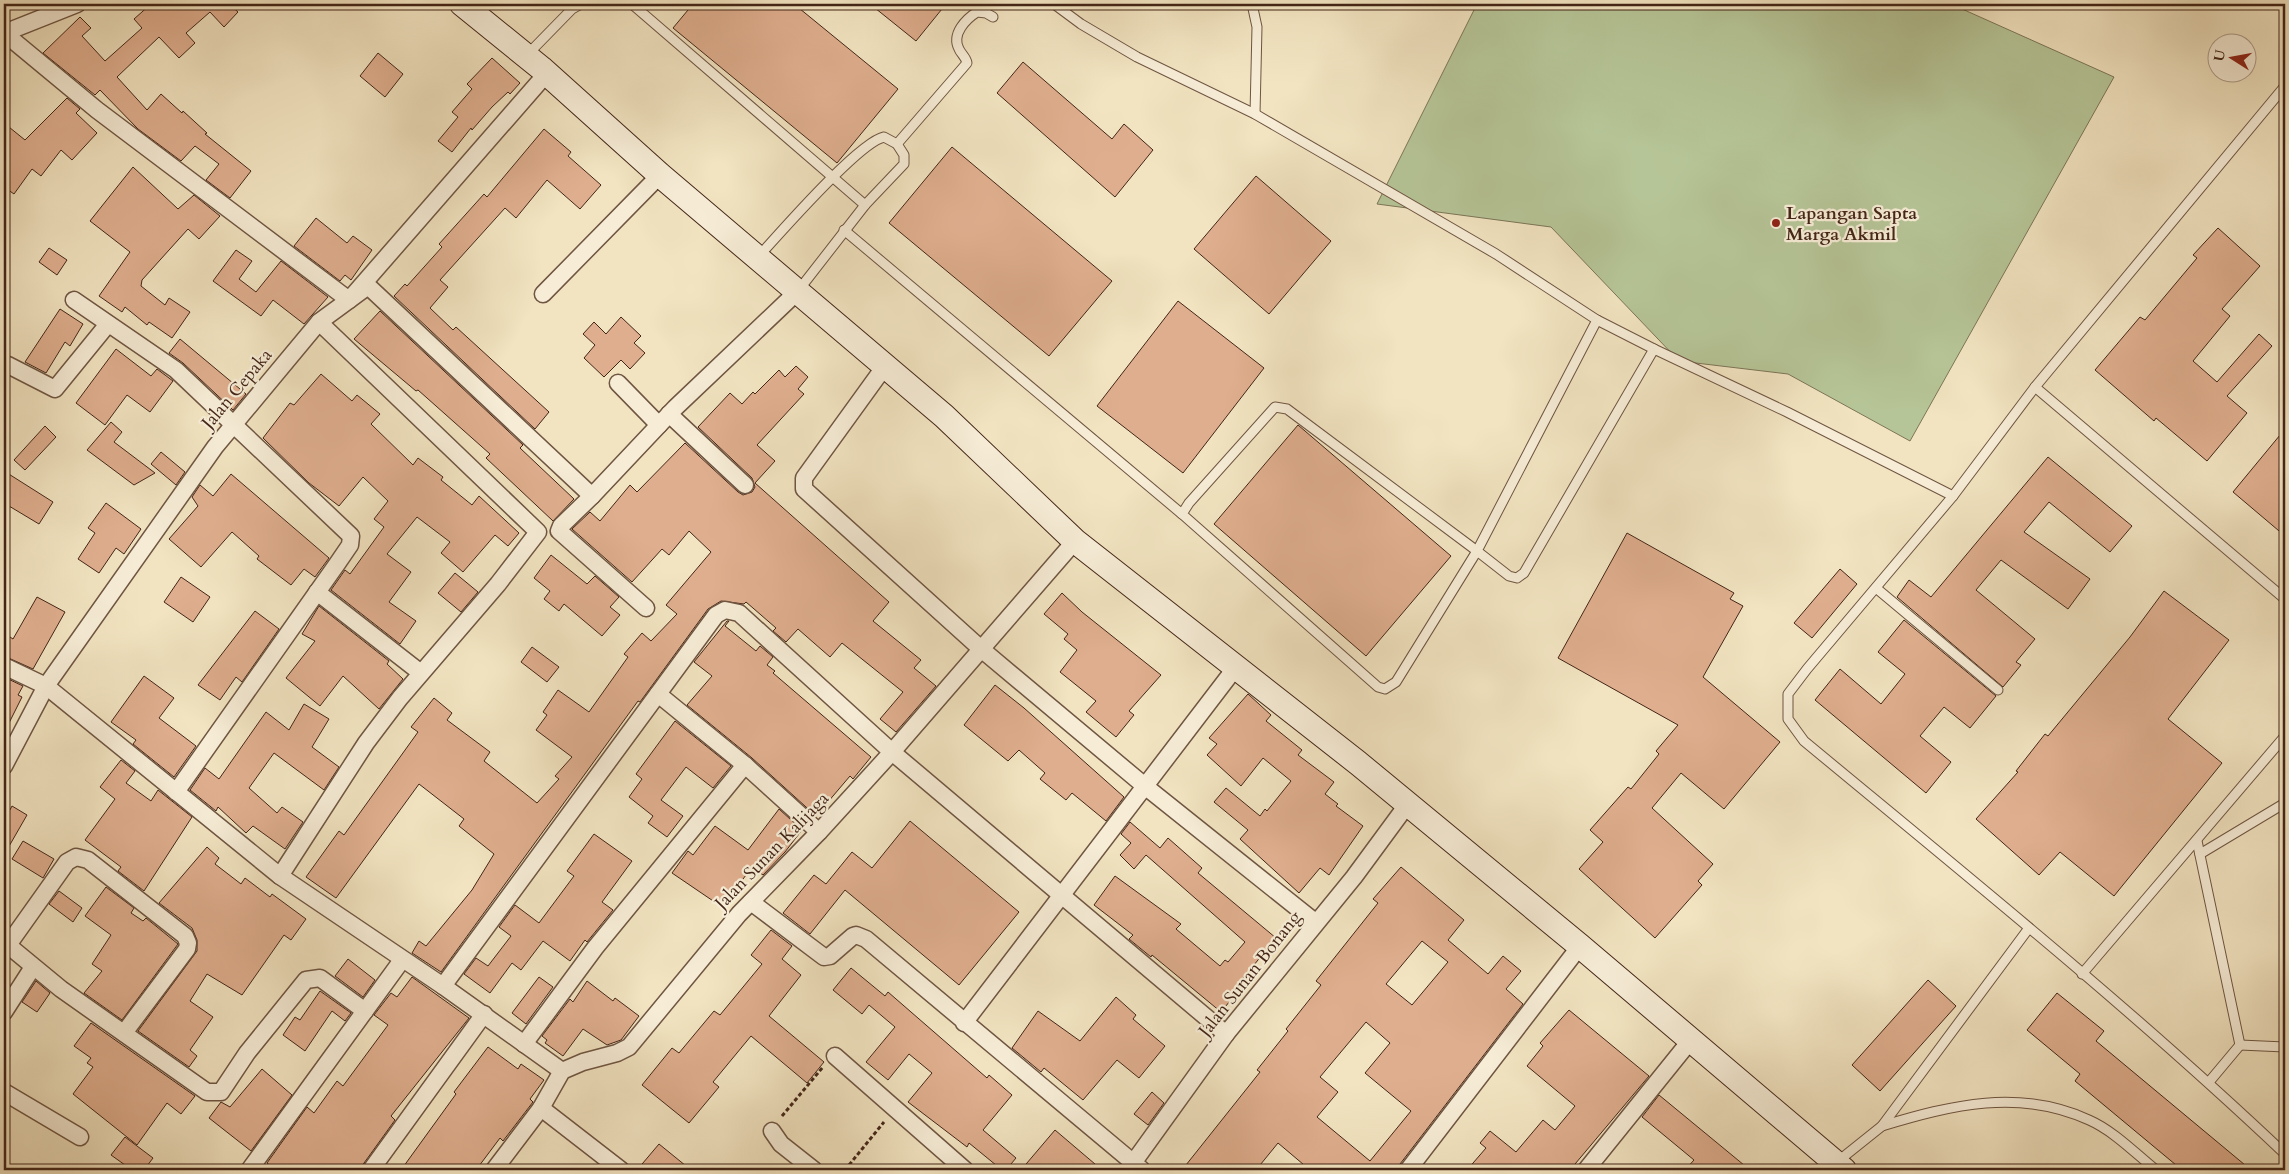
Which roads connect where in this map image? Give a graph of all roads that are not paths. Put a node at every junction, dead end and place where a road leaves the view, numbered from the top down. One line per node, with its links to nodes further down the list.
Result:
1 (77, 4): 8 (street)
2 (462, 4): 9 (main road)
3 (581, 4): 9 (lane)
4 (632, 4): 15 (lane)
5 (1054, 4): 12 (lane)
6 (1252, 4): 12 (lane)
7 (993, 16): 13 (lane)
8 (4, 33): 22 (street)
9 (526, 56): 10 (main road)
10 (547, 73): 14 (main road); 22 (street, Jalan Cepaka)
11 (2285, 86): 30 (lane)
12 (1255, 114): 23 (lane)
13 (897, 144): 15 (lane); 16 (lane)
14 (660, 175): 18 (main road); 20 (street)
15 (834, 177): 16 (lane); 18 (lane)
16 (865, 205): 17 (lane)
17 (844, 230): 19 (lane); 36 (lane)
18 (757, 258): 19 (main road)
19 (797, 292): 28 (main road); 31 (street)
20 (543, 294)
21 (74, 300): 25 (street)
22 (349, 300): 24 (street, Jalan Cepaka); 34 (street)
23 (1597, 320): 26 (lane); 38 (lane)
24 (319, 322): 32 (street, Jalan Cepaka); 46 (street)
25 (108, 324): 27 (street); 32 (street)
26 (1654, 349): 35 (lane); 38 (lane)
27 (8, 365)
28 (885, 366): 37 (main road); 43 (street)
29 (618, 383): 31 (street)
30 (2035, 387): 35 (lane); 41 (lane)
31 (664, 420): 33 (street); 34 (street)
32 (233, 424): 40 (street); 47 (street, Jalan Cepaka)
33 (745, 485)
34 (592, 496): 42 (street)
35 (1953, 496): 39 (lane)
36 (1182, 514): 38 (lane); 38 (lane)
37 (1075, 541): 43 (street, Jalan Sunan Kalijaga); 45 (main road)
38 (1477, 551)
39 (1876, 588): 48 (lane); 65 (lane)
40 (317, 592): 46 (street); 55 (street)
41 (2285, 599)
42 (646, 608)
43 (980, 648): 51 (street, Jalan Sunan Kalijaga); 54 (street)
44 (4, 666): 47 (street)
45 (1236, 667): 54 (street); 57 (main road)
46 (421, 673): 61 (street)
47 (46, 686): 53 (street, Jalan Cepaka); 55 (street)
48 (1998, 690)
49 (658, 694): 51 (street); 52 (street); 71 (street)
50 (2285, 736): 59 (lane)
51 (892, 752): 58 (street, Jalan Sunan Kalijaga); 62 (street)
52 (745, 765): 58 (street); 79 (street)
53 (4, 766)
54 (1146, 787): 62 (street); 64 (street)
55 (176, 792): 61 (street)
56 (2285, 803): 60 (lane)
57 (1407, 805): 64 (street, Jalan Sunan Bonang); 67 (main road)
58 (819, 832): 63 (street, Jalan Sunan Kalijaga)
59 (2197, 841): 60 (lane); 70 (lane)
60 (2200, 854): 80 (lane)
61 (280, 876): 68 (street)
62 (1063, 895): 75 (street); 77 (street)
63 (751, 902): 75 (street); 83 (street, Jalan Sunan Kalijaga)
64 (1316, 922): 77 (street, Jalan Sunan Bonang)
65 (2029, 928): 70 (lane); 87 (lane)
66 (6, 943): 69 (street); 76 (street)
67 (1580, 946): 78 (main road); 99 (street)
68 (402, 960): 71 (street); 72 (street)
69 (33, 967): 73 (street); 76 (street)
70 (2082, 974): 84 (lane)
71 (443, 986): 74 (street)
72 (365, 1011): 76 (street); 93 (street)
73 (4, 1012)
74 (484, 1014): 79 (street); 94 (street)
75 (964, 1023): 91 (street)
76 (124, 1033)
77 (1226, 1034): 91 (street, Jalan Sunan Bonang)
78 (1690, 1041): 92 (main road); 100 (street)
79 (524, 1044): 83 (street)
80 (2240, 1045): 81 (lane); 84 (lane)
81 (2285, 1047)
82 (835, 1056): 98 (street)
83 (562, 1071): 86 (street)
84 (2210, 1082): 90 (lane)
85 (4, 1092): 89 (street)
86 (541, 1108): 95 (street); 96 (street)
87 (1882, 1126): 92 (lane); 101 (lane)
88 (772, 1131): 97 (street)
89 (80, 1137)
90 (2285, 1154)
91 (1135, 1168)
92 (1837, 1168)
93 (250, 1170)
94 (371, 1170)
95 (494, 1170)
96 (621, 1170)
97 (814, 1170)
98 (965, 1170)
99 (1408, 1170)
100 (1586, 1170)
101 (2156, 1170)

